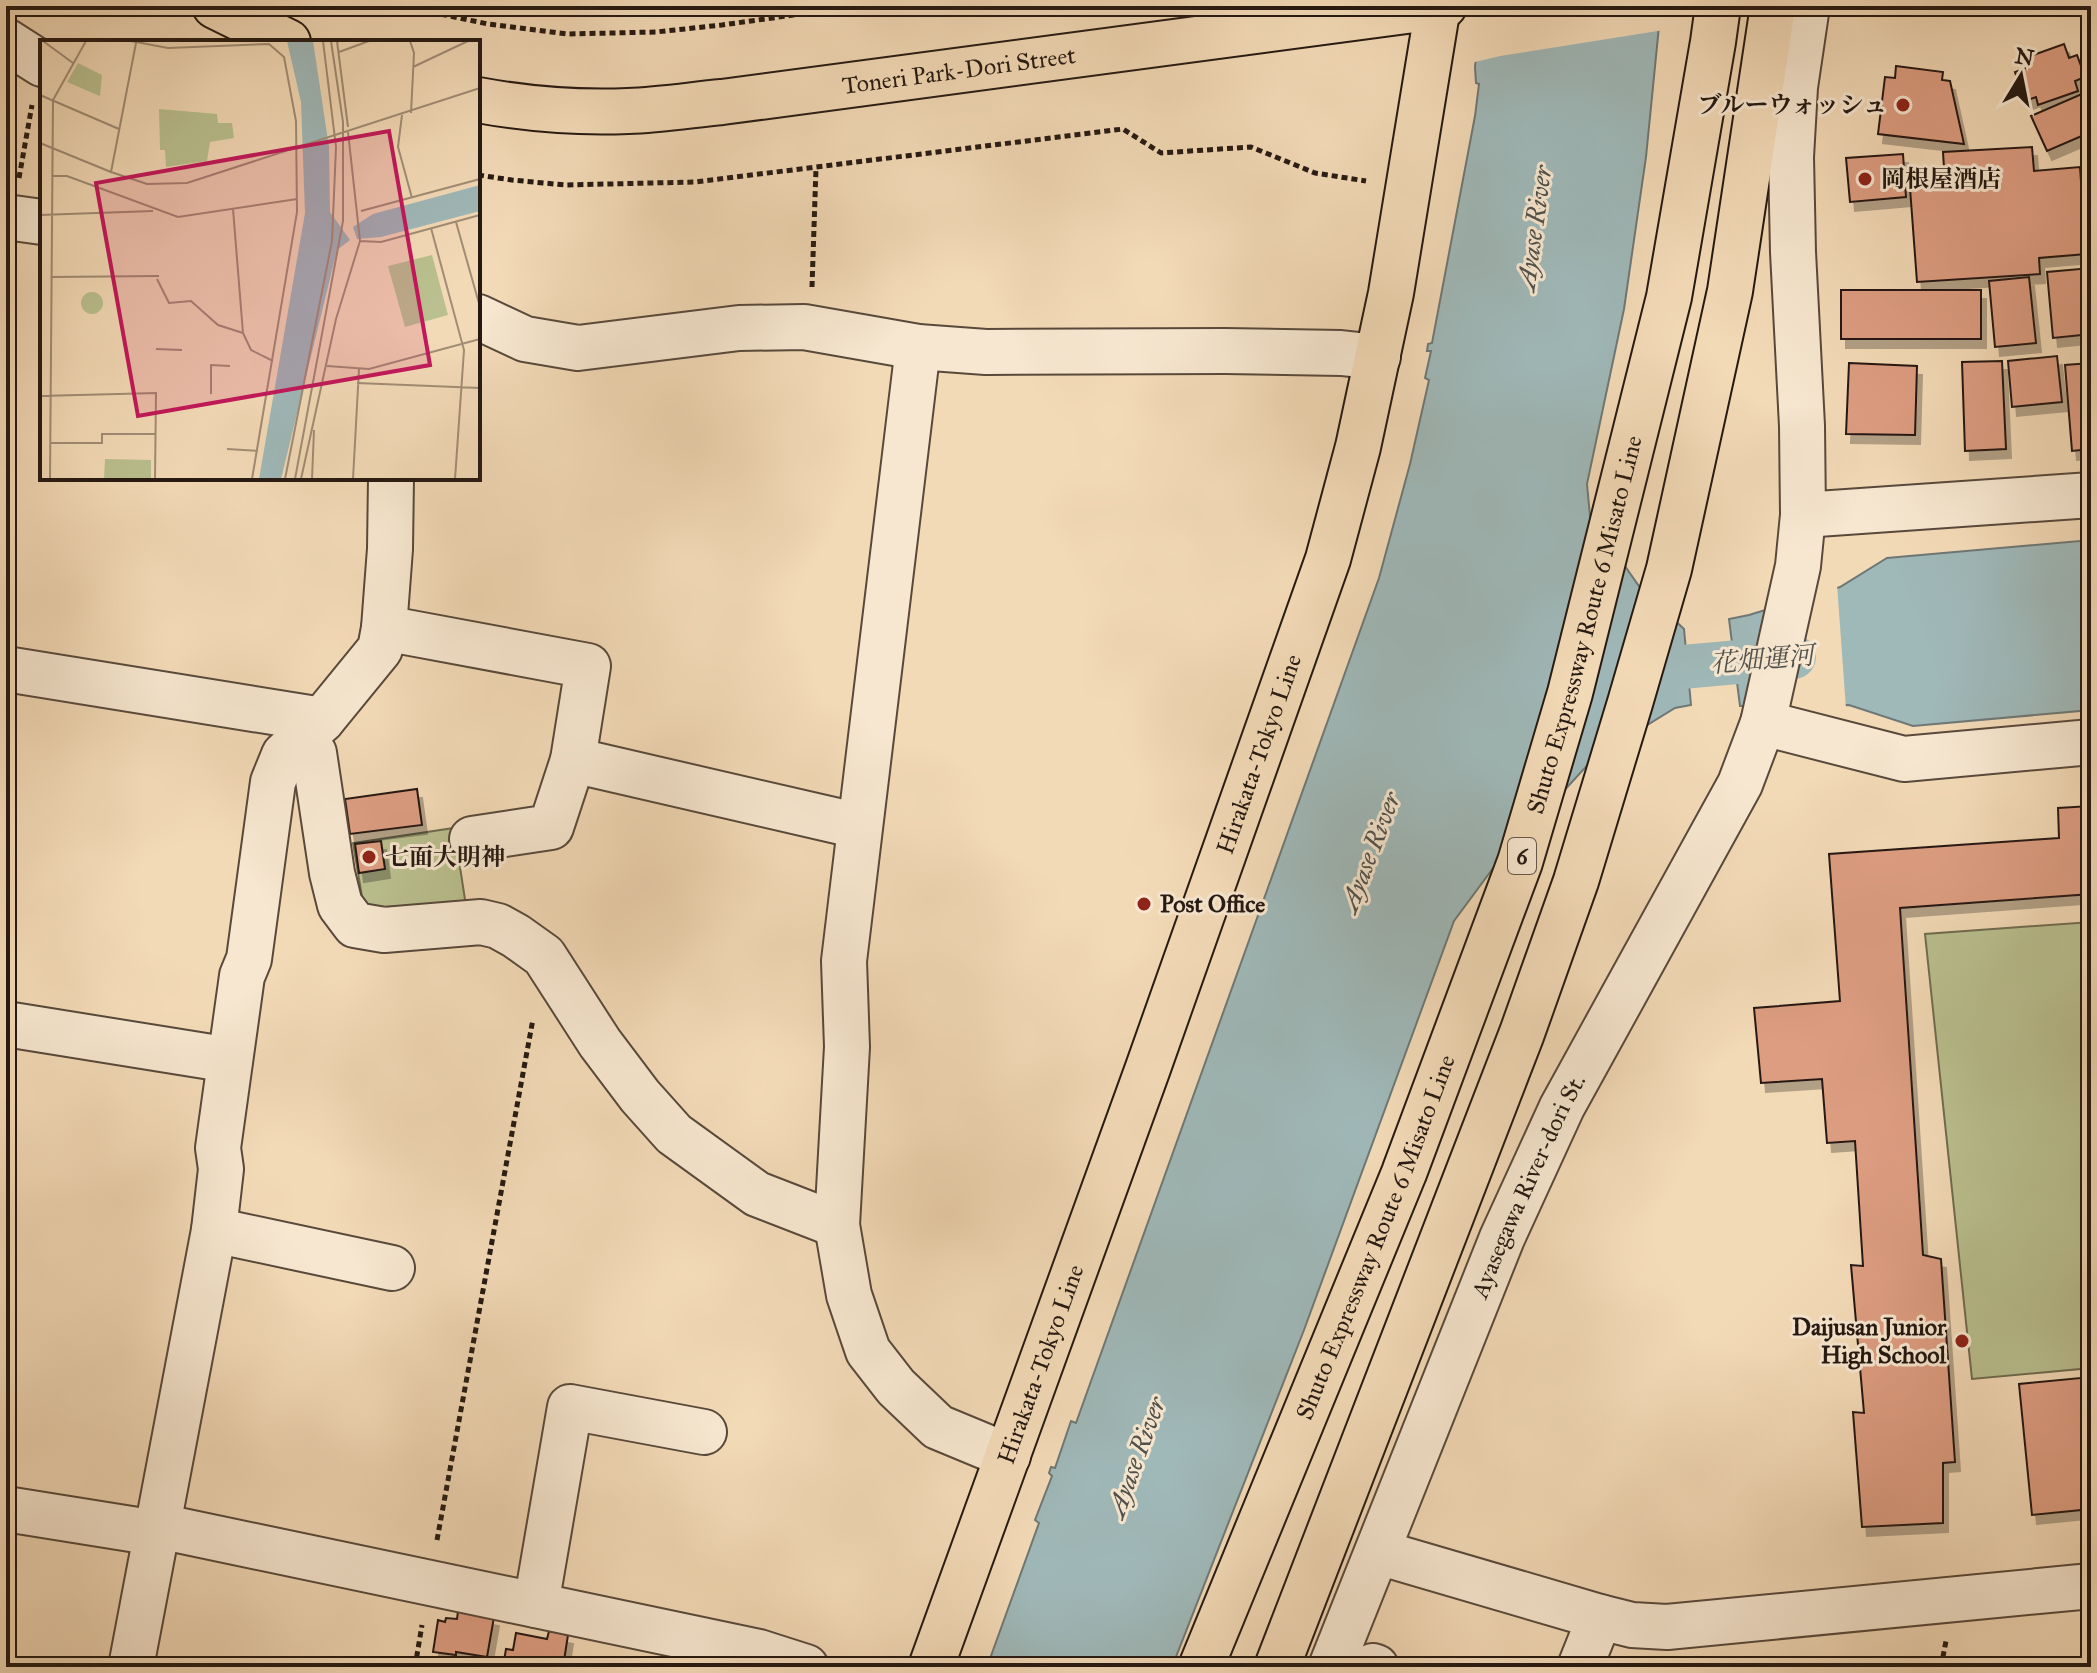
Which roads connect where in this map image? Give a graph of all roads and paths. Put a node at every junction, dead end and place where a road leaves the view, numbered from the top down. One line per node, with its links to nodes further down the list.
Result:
1 (215, 6): 8 (main road)
2 (402, 6): 3 (path)
3 (858, 6)
4 (1440, 6): 10 (main road, Toneri Park-Dori Street); 18 (main road, Hirakata-Tokyo Line)
5 (1718, 6): 49 (main road, Shuto Expressway Route 6 Misato Line / 6)
6 (1773, 6): 50 (main road)
7 (1807, 6): 21 (street, Ayasegawa River-dori St.)
8 (284, 40)
9 (29, 55): 14 (path)
10 (480, 100)
11 (816, 168): 12 (path); 13 (path); 16 (path)
12 (480, 175)
13 (1379, 182)
14 (20, 219)
15 (480, 318): 16 (street)
16 (804, 327): 17 (street)
17 (918, 347): 18 (street); 28 (street)
18 (1378, 357): 37 (main road, Hirakata-Tokyo Line)
19 (391, 480): 22 (street)
20 (2091, 495): 21 (street)
21 (1803, 515): 24 (street, Ayasegawa River-dori St.)
22 (384, 628): 25 (street); 27 (street)
23 (6, 669): 25 (street)
24 (1766, 715): 26 (street); 40 (street, Ayasegawa River-dori St.)
25 (312, 729): 30 (street); 32 (street)
26 (2091, 742)
27 (573, 760): 28 (street); 29 (street)
28 (859, 826): 33 (street)
29 (472, 839)
30 (544, 956): 33 (street); 41 (path)
31 (6, 1024): 32 (street)
32 (230, 1060): 34 (street)
33 (837, 1225): 37 (street)
34 (214, 1230): 35 (street); 39 (street)
35 (392, 1268)
36 (704, 1432): 43 (street)
37 (1008, 1456): 48 (main road, Hirakata-Tokyo Line)
38 (6, 1509): 39 (street)
39 (156, 1533): 41 (street); 45 (street)
40 (1378, 1552): 44 (street); 51 (street, Ayasegawa River-dori St.)
41 (429, 1583): 43 (street); 46 (path)
42 (2091, 1586): 44 (street)
43 (536, 1605): 47 (street)
44 (1600, 1617): 52 (street)
45 (131, 1667)
46 (415, 1667)
47 (806, 1667)
48 (931, 1667)
49 (1201, 1667)
50 (1277, 1667)
51 (1331, 1667)
52 (1580, 1667)

